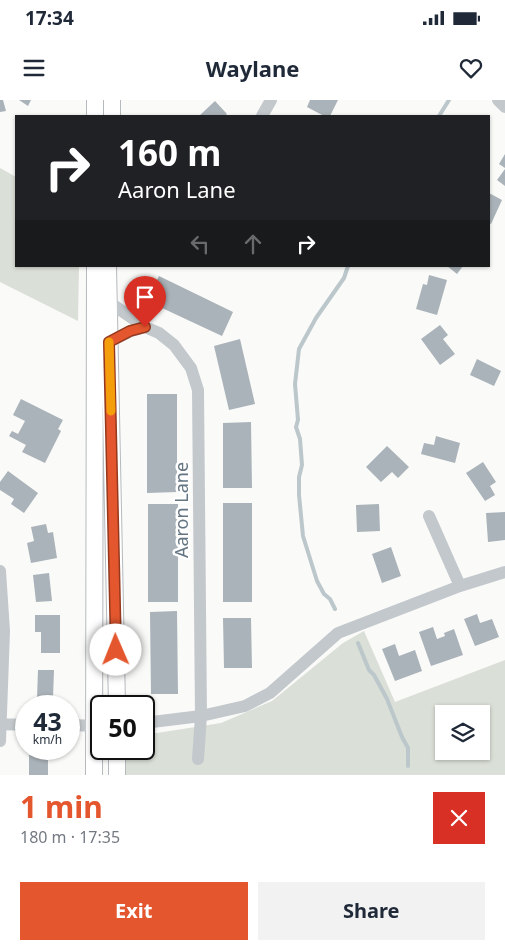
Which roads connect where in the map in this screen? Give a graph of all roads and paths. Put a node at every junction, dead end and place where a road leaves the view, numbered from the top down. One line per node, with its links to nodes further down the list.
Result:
1 (95, 100): 6 (main road)
2 (112, 100): 7 (main road)
3 (271, 100): 8 (street)
4 (498, 100): 5 (street)
5 (505, 107)
6 (96, 115)
7 (112, 115)
8 (263, 115)
9 (95, 267): 18 (main road)
10 (108, 267): 11 (main road)
11 (109, 302): 12 (street, Aaron Lane); 13 (main road)
12 (145, 327): 13 (street); 20 (street, Aaron Lane)
13 (109, 342): 19 (main road)
14 (430, 516): 17 (street)
15 (0, 571): 22 (street)
16 (505, 572): 17 (street)
17 (460, 586): 20 (street)
18 (98, 695)
19 (117, 695)
20 (201, 716): 21 (street); 27 (street, Aaron Lane)
21 (155, 722)
22 (0, 725): 23 (street); 24 (street)
23 (15, 725)
24 (0, 741)
25 (95, 760): 28 (main road)
26 (117, 760): 29 (main road)
27 (198, 760)
28 (94, 775)
29 (117, 775)

